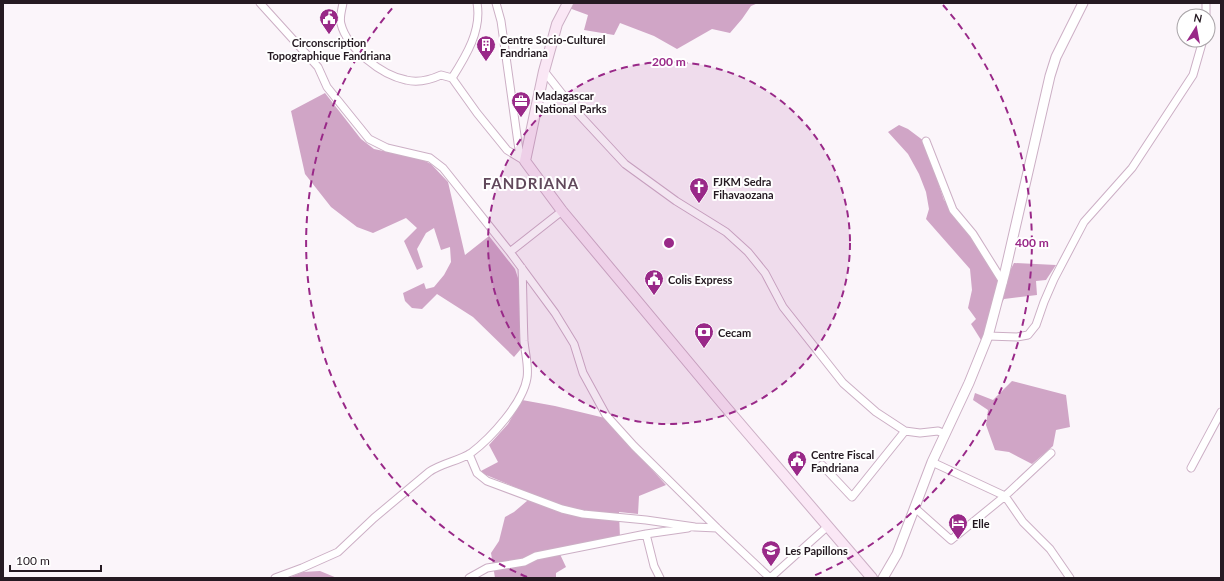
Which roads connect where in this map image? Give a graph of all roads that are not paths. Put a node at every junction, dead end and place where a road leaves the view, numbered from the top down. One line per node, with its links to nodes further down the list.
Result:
1 (260, 3): 13 (street)
2 (343, 3): 9 (street)
3 (477, 3): 9 (street)
4 (496, 3): 11 (street)
5 (568, 3): 8 (main road)
6 (1083, 3): 15 (street)
7 (1200, 48): 16 (street)
8 (544, 71): 11 (main road); 18 (street)
9 (452, 78): 11 (street)
10 (926, 141): 15 (street)
11 (525, 161): 12 (main road)
12 (562, 211): 13 (street); 27 (main road)
13 (510, 252): 14 (street)
14 (522, 268): 21 (street); 29 (street)
15 (1003, 282): 16 (street)
16 (988, 336): 19 (street)
17 (1221, 412): 24 (street)
18 (905, 431): 19 (street); 23 (street)
19 (945, 434): 22 (street)
20 (1051, 453): 25 (street)
21 (469, 454): 28 (street); 31 (street)
22 (932, 462): 25 (street); 26 (street)
23 (822, 465)
24 (1191, 468)
25 (1005, 496): 26 (street); 37 (street)
26 (915, 508): 36 (street)
27 (828, 526): 34 (street); 35 (main road)
28 (695, 527): 29 (street); 30 (street)
29 (717, 528): 34 (street)
30 (646, 534): 32 (street); 33 (street)
31 (275, 578)
32 (469, 578)
33 (660, 578)
34 (770, 578)
35 (872, 578)
36 (883, 578)
37 (1070, 578)

